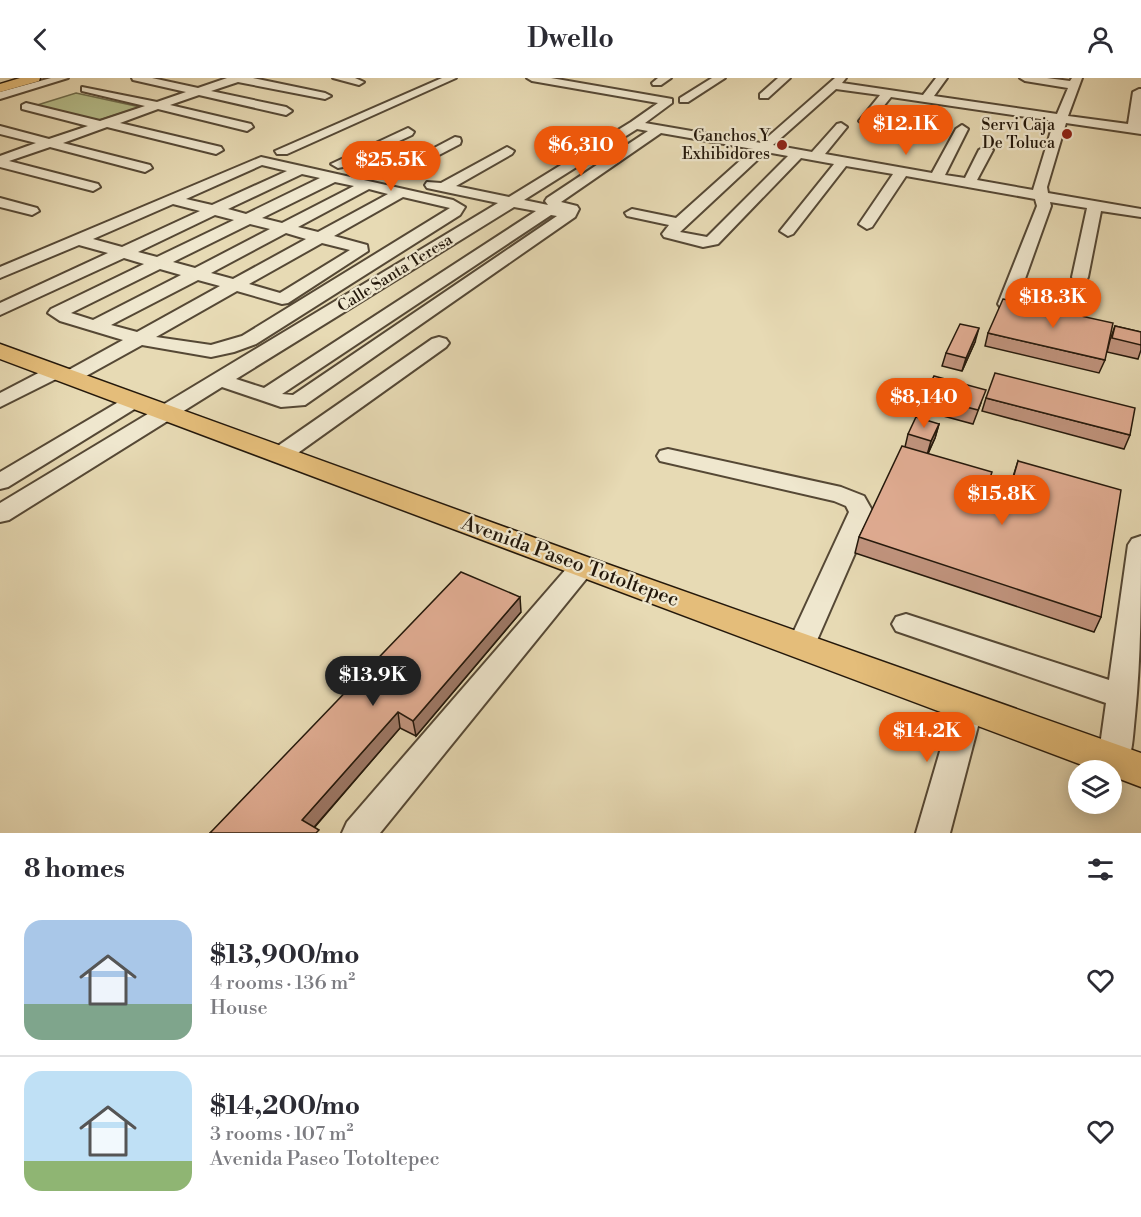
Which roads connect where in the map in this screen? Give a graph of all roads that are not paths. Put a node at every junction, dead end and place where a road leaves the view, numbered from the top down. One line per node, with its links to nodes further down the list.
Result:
1 (34, 78): 15 (main road)
2 (63, 78): 20 (street)
3 (136, 78): 17 (street)
4 (237, 78): 17 (street); 21 (street)
5 (338, 78): 13 (street)
6 (451, 78): 52 (street)
7 (532, 78): 31 (street, Calle Santa Teresa)
8 (720, 78): 24 (street)
9 (785, 78): 22 (street)
10 (942, 78): 23 (street)
11 (1025, 78): 12 (street)
12 (1075, 81): 28 (street)
13 (359, 82)
14 (839, 83): 19 (street); 39 (street); 42 (street)
15 (0, 88)
16 (86, 89): 25 (street)
17 (199, 92): 25 (street); 27 (street)
18 (1139, 92): 36 (street)
19 (888, 93): 23 (street); 29 (street)
20 (0, 96)
21 (325, 96)
22 (764, 96)
23 (926, 99): 28 (street)
24 (684, 100)
25 (156, 106): 30 (street); 33 (street)
26 (26, 108): 30 (street)
27 (286, 111)
28 (1061, 118): 36 (street); 61 (street)
29 (865, 121)
30 (103, 124): 41 (street); 43 (street)
31 (634, 125): 34 (street); 64 (street, Calle Santa Teresa)
32 (842, 127): 47 (street)
33 (248, 128)
34 (659, 129): 42 (street); 71 (street)
35 (962, 129): 55 (street)
36 (1137, 129)
37 (0, 130): 41 (street)
38 (408, 132): 52 (street)
39 (795, 136)
40 (455, 141): 54 (street)
41 (50, 142): 48 (street); 50 (street)
42 (765, 147): 46 (street); 73 (street)
43 (216, 150)
44 (986, 150): 56 (street)
45 (507, 151): 59 (street)
46 (798, 153): 47 (street); 73 (street)
47 (816, 156): 49 (street)
48 (0, 161): 58 (street)
49 (843, 161): 53 (street); 76 (street)
50 (145, 168)
51 (300, 170): 52 (street); 62 (street); 66 (street)
52 (336, 171): 54 (street); 57 (street); 72 (street)
53 (902, 171): 55 (street); 74 (street)
54 (390, 175): 59 (street)
55 (937, 177): 56 (street)
56 (969, 183): 61 (street)
57 (368, 185): 60 (street); 75 (street)
58 (93, 187)
59 (444, 187): 64 (street)
60 (400, 193): 77 (street); 89 (street)
61 (1041, 196): 65 (street); 88 (street)
62 (170, 199): 66 (street); 78 (street)
63 (0, 202): 68 (street)
64 (511, 202): 67 (street); 96 (street, Calle Santa Teresa)
65 (1095, 205): 70 (street); 83 (street)
66 (215, 210): 72 (street); 79 (street)
67 (548, 210): 71 (street); 97 (street)
68 (32, 211)
69 (632, 213): 73 (street)
70 (1141, 213)
71 (570, 214): 97 (street)
72 (250, 219): 75 (street); 80 (street)
73 (679, 223)
74 (867, 224)
75 (286, 228): 77 (street); 82 (street)
76 (788, 231)
77 (322, 237): 84 (street); 86 (street)
78 (77, 239): 79 (street); 81 (street)
79 (123, 251): 80 (street); 87 (street)
80 (161, 262): 82 (street); 91 (street)
81 (0, 273)
82 (198, 273): 84 (street); 91 (street)
83 (1080, 277)
84 (234, 284): 86 (street); 92 (street)
85 (0, 296): 87 (street)
86 (282, 298): 89 (street)
87 (19, 301): 90 (street)
88 (1007, 304)
89 (304, 306): 92 (street)
90 (0, 310)
91 (96, 326): 92 (street)
92 (138, 338): 95 (street)
93 (440, 343): 101 (street)
94 (0, 351): 95 (main road, Avenida Paseo Totoltepec)
95 (63, 374): 98 (street); 99 (main road, Avenida Paseo Totoltepec)
96 (220, 380): 97 (street); 100 (street, Calle Santa Teresa)
97 (266, 396)
98 (0, 401)
99 (134, 401): 100 (main road, Avenida Paseo Totoltepec); 103 (street)
100 (166, 414): 101 (main road, Avenida Paseo Totoltepec); 104 (street, Calle Santa Teresa)
101 (280, 455): 106 (main road, Avenida Paseo Totoltepec)
102 (668, 456): 108 (street)
103 (0, 482)
104 (0, 514)
105 (1141, 545): 109 (street)
106 (582, 567): 108 (main road, Avenida Paseo Totoltepec); 112 (street)
107 (906, 624): 109 (street)
108 (801, 646): 110 (main road, Avenida Paseo Totoltepec)
109 (1123, 697): 111 (street)
110 (969, 707): 111 (main road, Avenida Paseo Totoltepec); 113 (street)
111 (1128, 765)
112 (359, 833)
113 (933, 833)

